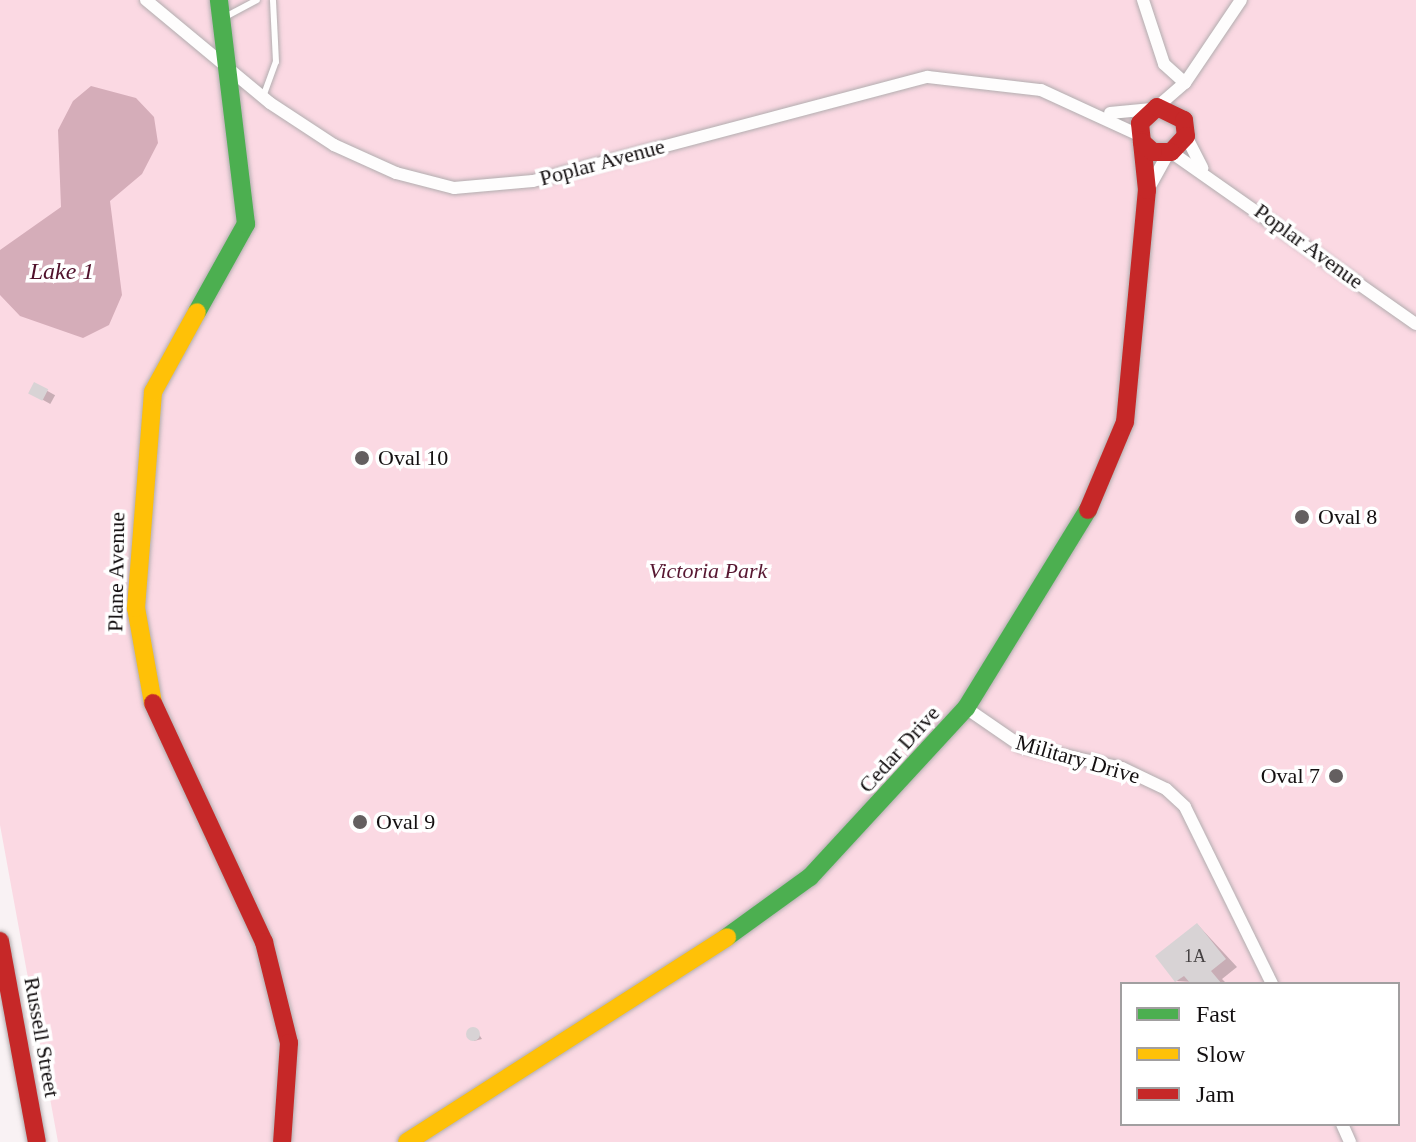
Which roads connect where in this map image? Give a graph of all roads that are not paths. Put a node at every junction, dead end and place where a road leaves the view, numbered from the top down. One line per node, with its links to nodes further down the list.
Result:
1 (146, 0): 8 (street, Poplar Avenue)
2 (219, 0): 7 (street, Plane Avenue)
3 (257, 0): 7 (lane)
4 (273, 0): 10 (lane)
5 (1143, 0): 9 (street)
6 (1241, 0): 9 (street)
7 (219, 22): 8 (street, Plane Avenue)
8 (223, 65): 10 (street, Poplar Avenue); 24 (street, Plane Avenue)
9 (1185, 83): 11 (street); 13 (street)
10 (263, 97): 12 (street, Poplar Avenue)
11 (1154, 108): 12 (street, Poplar Avenue); 13 (street); 15 (street)
12 (1103, 113): 15 (street, Poplar Avenue)
13 (1179, 113): 14 (street)
14 (1186, 136): 16 (street); 17 (street, Poplar Avenue)
15 (1140, 138): 16 (street); 18 (street, Cedar Drive)
16 (1169, 153): 17 (street, Poplar Avenue); 18 (street, Cedar Drive)
17 (1202, 168): 19 (street, Poplar Avenue)
18 (1147, 190): 20 (street, Cedar Drive)
19 (1416, 324)
20 (966, 708): 22 (street, Military Drive); 25 (street, Cedar Drive)
21 (0, 941): 23 (street, Russell Street)
22 (1271, 982)
23 (37, 1142)
24 (282, 1142)
25 (407, 1142)

